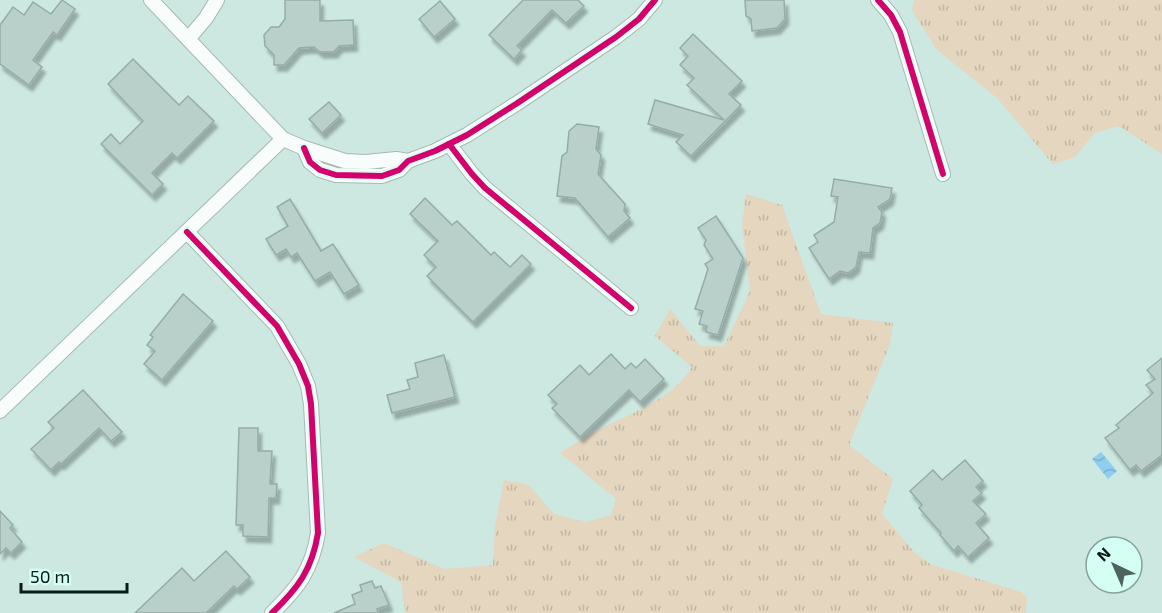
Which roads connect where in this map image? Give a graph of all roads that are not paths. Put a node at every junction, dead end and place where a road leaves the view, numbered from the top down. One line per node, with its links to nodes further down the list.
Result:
1 (151, 0): 5 (street)
2 (217, 0): 5 (street)
3 (655, 0): 7 (street)
4 (878, 0): 8 (street)
5 (189, 38): 6 (street)
6 (283, 139): 7 (street); 9 (street)
7 (449, 144): 10 (street)
8 (943, 174)
9 (187, 232): 11 (street); 12 (street)
10 (631, 308)
11 (0, 411)
12 (272, 613)

